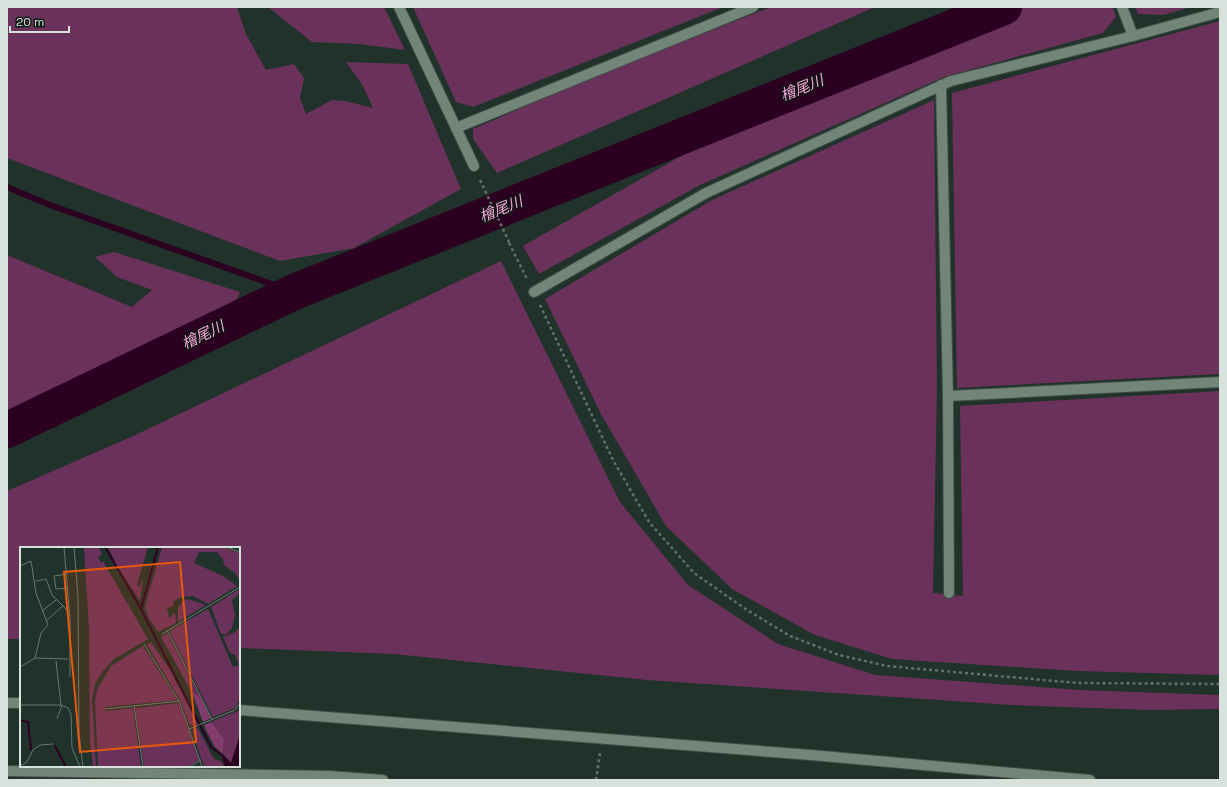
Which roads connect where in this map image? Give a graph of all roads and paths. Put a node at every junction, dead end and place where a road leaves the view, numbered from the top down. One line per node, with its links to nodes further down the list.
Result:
1 (399, 7): 7 (street)
2 (753, 7): 7 (street)
3 (1123, 11): 5 (street)
4 (1220, 12): 5 (street)
5 (1133, 36): 6 (street)
6 (941, 85): 11 (street); 13 (street)
7 (456, 128): 8 (street)
8 (474, 166): 9 (path)
9 (509, 243): 10 (path); 11 (path)
10 (511, 246)
11 (534, 292): 15 (path)
12 (1220, 382): 13 (street)
13 (948, 396): 14 (street)
14 (949, 593)
15 (1220, 684)
16 (7, 703): 17 (street)
17 (20, 703)
18 (240, 710): 19 (street)
19 (602, 739): 25 (path); 26 (street)
20 (7, 771): 21 (street)
21 (20, 775): 22 (street)
22 (113, 777): 23 (street)
23 (271, 777): 24 (street)
24 (383, 780)
25 (596, 780)
26 (1090, 780)

